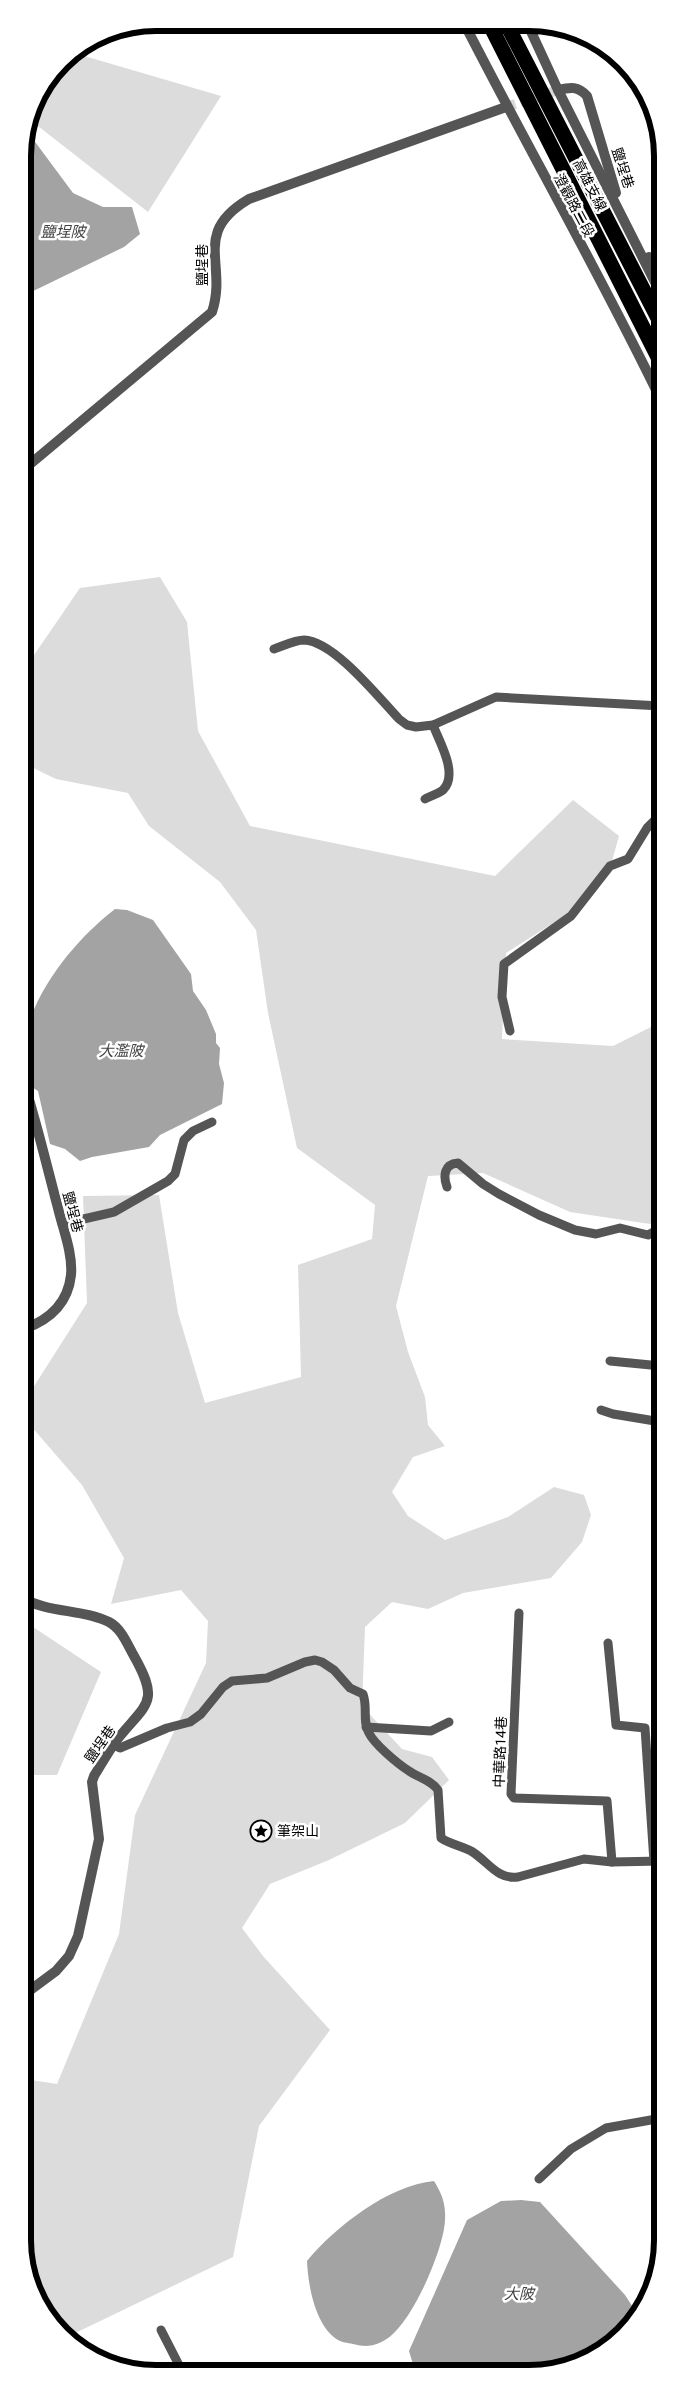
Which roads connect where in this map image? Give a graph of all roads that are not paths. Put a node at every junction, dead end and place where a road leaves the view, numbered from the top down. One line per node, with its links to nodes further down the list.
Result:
1 (469, 31): 6 (street, 澄觀路二段)
2 (493, 31): 10 (highway, 高雄支線)
3 (510, 31): 9 (highway, 高雄支線)
4 (531, 31): 5 (street)
5 (558, 90): 7 (street, 鹽埕巷); 8 (street)
6 (506, 107): 11 (street, 澄觀路二段); 12 (street, 鹽埕巷)
7 (654, 266)
8 (654, 280)
9 (654, 310)
10 (654, 349)
11 (654, 386)
12 (32, 463)
13 (274, 649): 15 (street)
14 (654, 706): 15 (street)
15 (433, 725): 16 (street)
16 (425, 799)
17 (654, 821): 18 (street)
18 (510, 1031)
19 (32, 1111): 22 (street, 鹽埕巷)
20 (212, 1122): 22 (street)
21 (447, 1187): 23 (street)
22 (62, 1224): 24 (street, 鹽埕巷)
23 (653, 1232)
24 (31, 1326)
25 (610, 1361): 26 (street)
26 (653, 1365)
27 (601, 1410): 28 (street)
28 (653, 1421)
29 (31, 1602): 34 (street, 鹽埕巷)
30 (519, 1613): 36 (street, 中華路14巷)
31 (608, 1643): 35 (street)
32 (449, 1722): 33 (street)
33 (366, 1726): 34 (street); 36 (street)
34 (116, 1741): 38 (street, 鹽埕巷)
35 (653, 1813)
36 (612, 1862): 37 (street)
37 (653, 1862)
38 (31, 1990)
39 (653, 2120): 40 (street)
40 (539, 2179)
41 (161, 2330): 42 (street)
42 (179, 2365)

